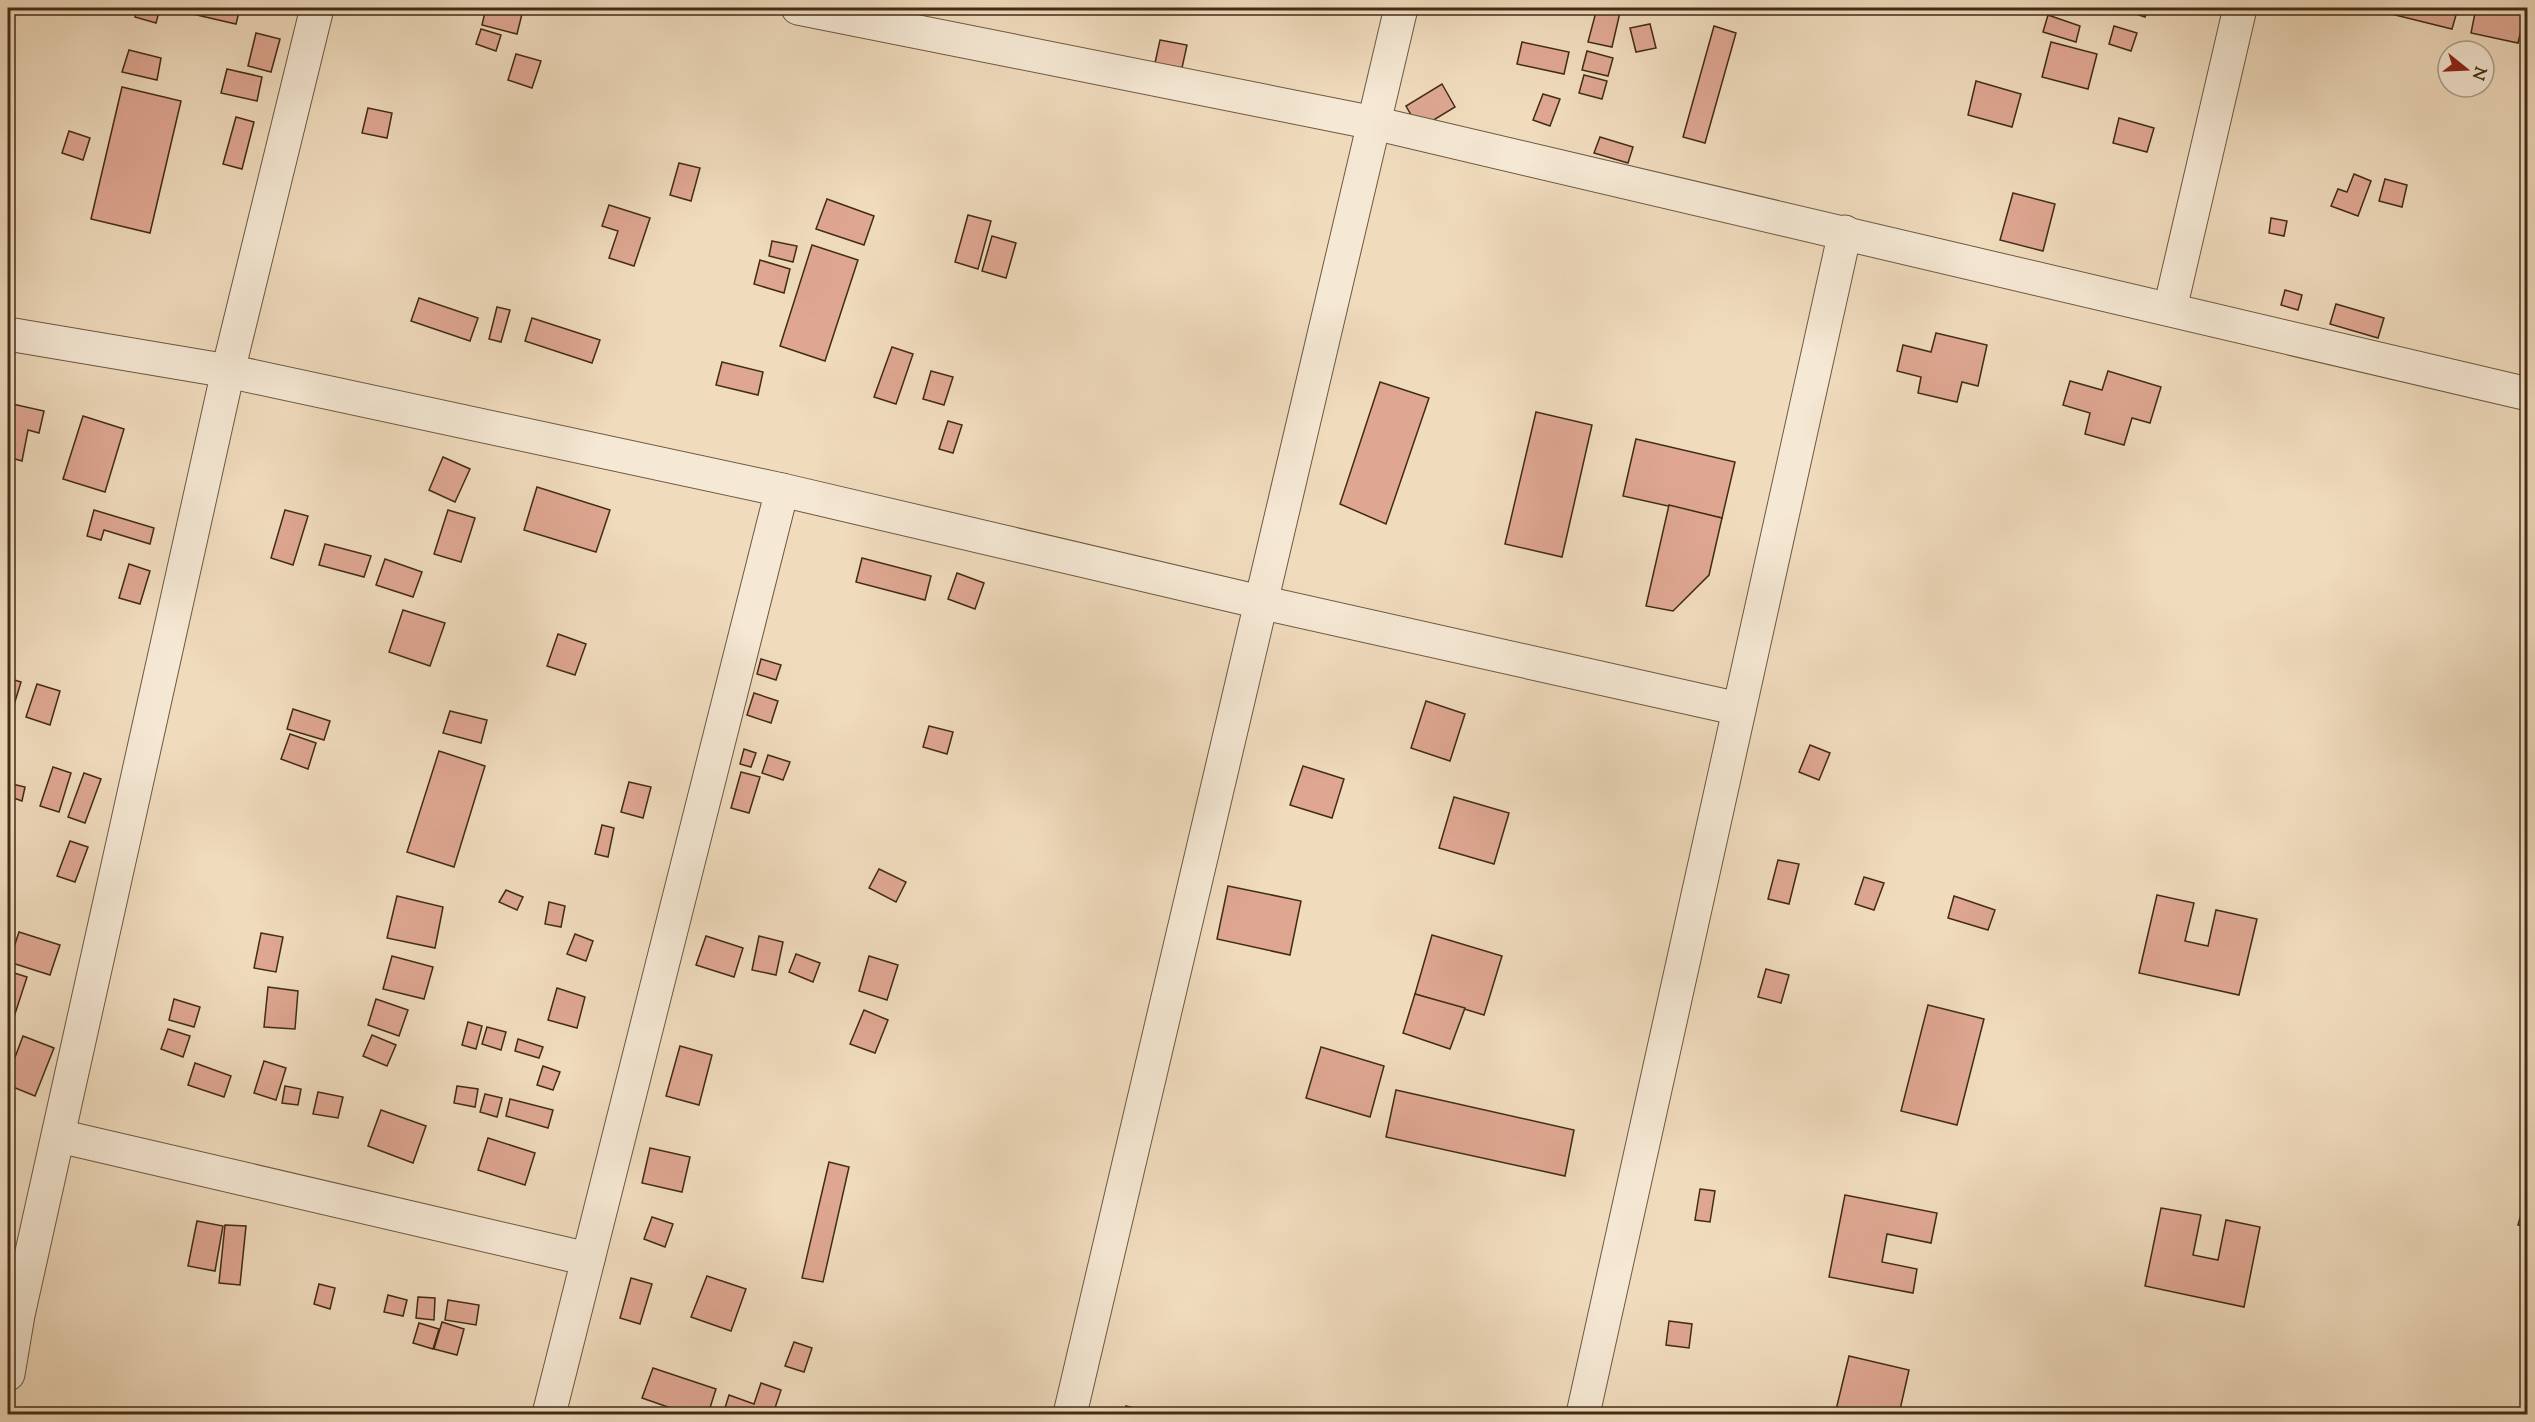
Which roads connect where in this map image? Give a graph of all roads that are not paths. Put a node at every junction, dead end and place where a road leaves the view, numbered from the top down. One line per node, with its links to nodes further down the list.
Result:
1 (317, 8): 9 (street)
2 (798, 8): 5 (street)
3 (1401, 8): 5 (street)
4 (2240, 8): 7 (street)
5 (1374, 123): 6 (street); 12 (street)
6 (1845, 232): 7 (street); 13 (street)
7 (2170, 309): 10 (street)
8 (8, 334): 9 (street)
9 (228, 371): 11 (street); 14 (street)
10 (2528, 394)
11 (782, 490): 12 (street); 15 (street)
12 (1260, 602): 13 (street); 19 (street)
13 (1739, 709): 20 (street)
14 (59, 1136): 15 (street); 16 (street)
15 (588, 1259): 18 (street)
16 (13, 1313): 17 (street)
17 (8, 1374)
18 (549, 1414)
19 (1070, 1414)
20 (1583, 1414)

